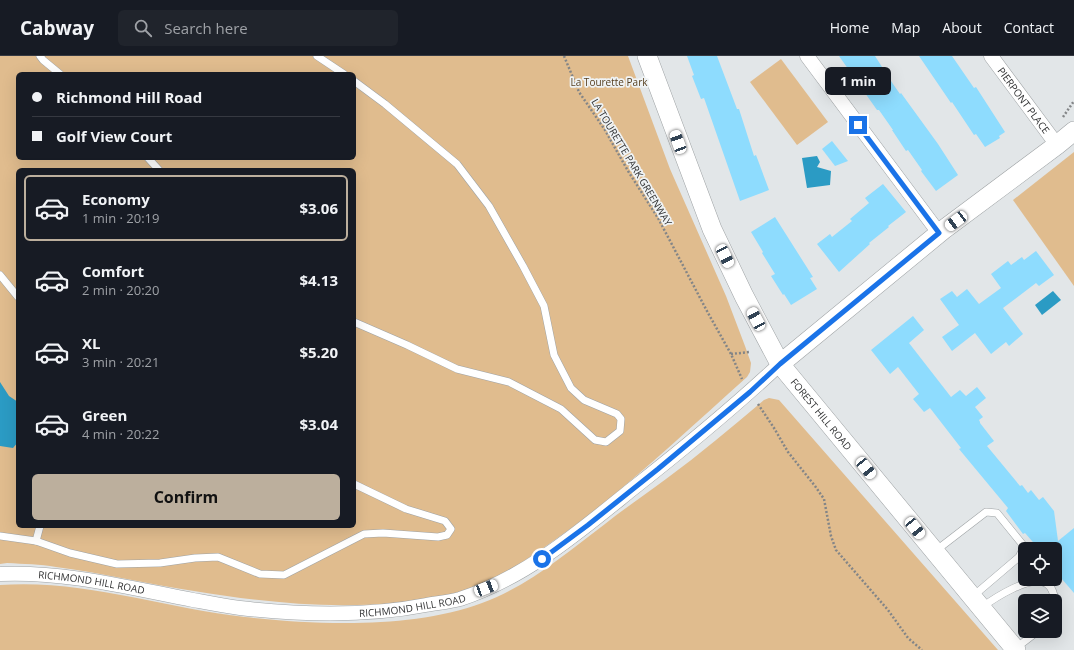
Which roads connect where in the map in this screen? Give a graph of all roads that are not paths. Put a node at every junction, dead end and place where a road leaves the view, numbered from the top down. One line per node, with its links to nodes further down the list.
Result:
1 (40, 56): 6 (lane)
2 (317, 56): 7 (lane)
3 (647, 56): 17 (street, FOREST HILL ROAD)
4 (807, 56): 13 (street)
5 (991, 56): 10 (street, PIERPONT PLACE)
6 (58, 72)
7 (341, 72)
8 (356, 82): 16 (lane)
9 (1068, 124): 10 (street, RICHMOND HILL ROAD)
10 (1057, 145): 13 (street, RICHMOND HILL ROAD)
11 (150, 160): 12 (lane)
12 (157, 168)
13 (939, 233): 17 (street, RICHMOND HILL ROAD)
14 (0, 275): 15 (lane)
15 (16, 295)
16 (356, 323)
17 (780, 364): 22 (street, FOREST HILL ROAD); 23 (street, RICHMOND HILL ROAD)
18 (356, 485): 21 (lane)
19 (39, 528): 21 (lane)
20 (0, 536): 21 (lane)
21 (36, 541)
22 (934, 552): 25 (street, FOREST HILL ROAD); 25 (lane)
23 (0, 574)
24 (1053, 594): 25 (lane)
25 (977, 602): 27 (street, FOREST HILL ROAD)
26 (1029, 638): 27 (lane)
27 (1015, 649)

